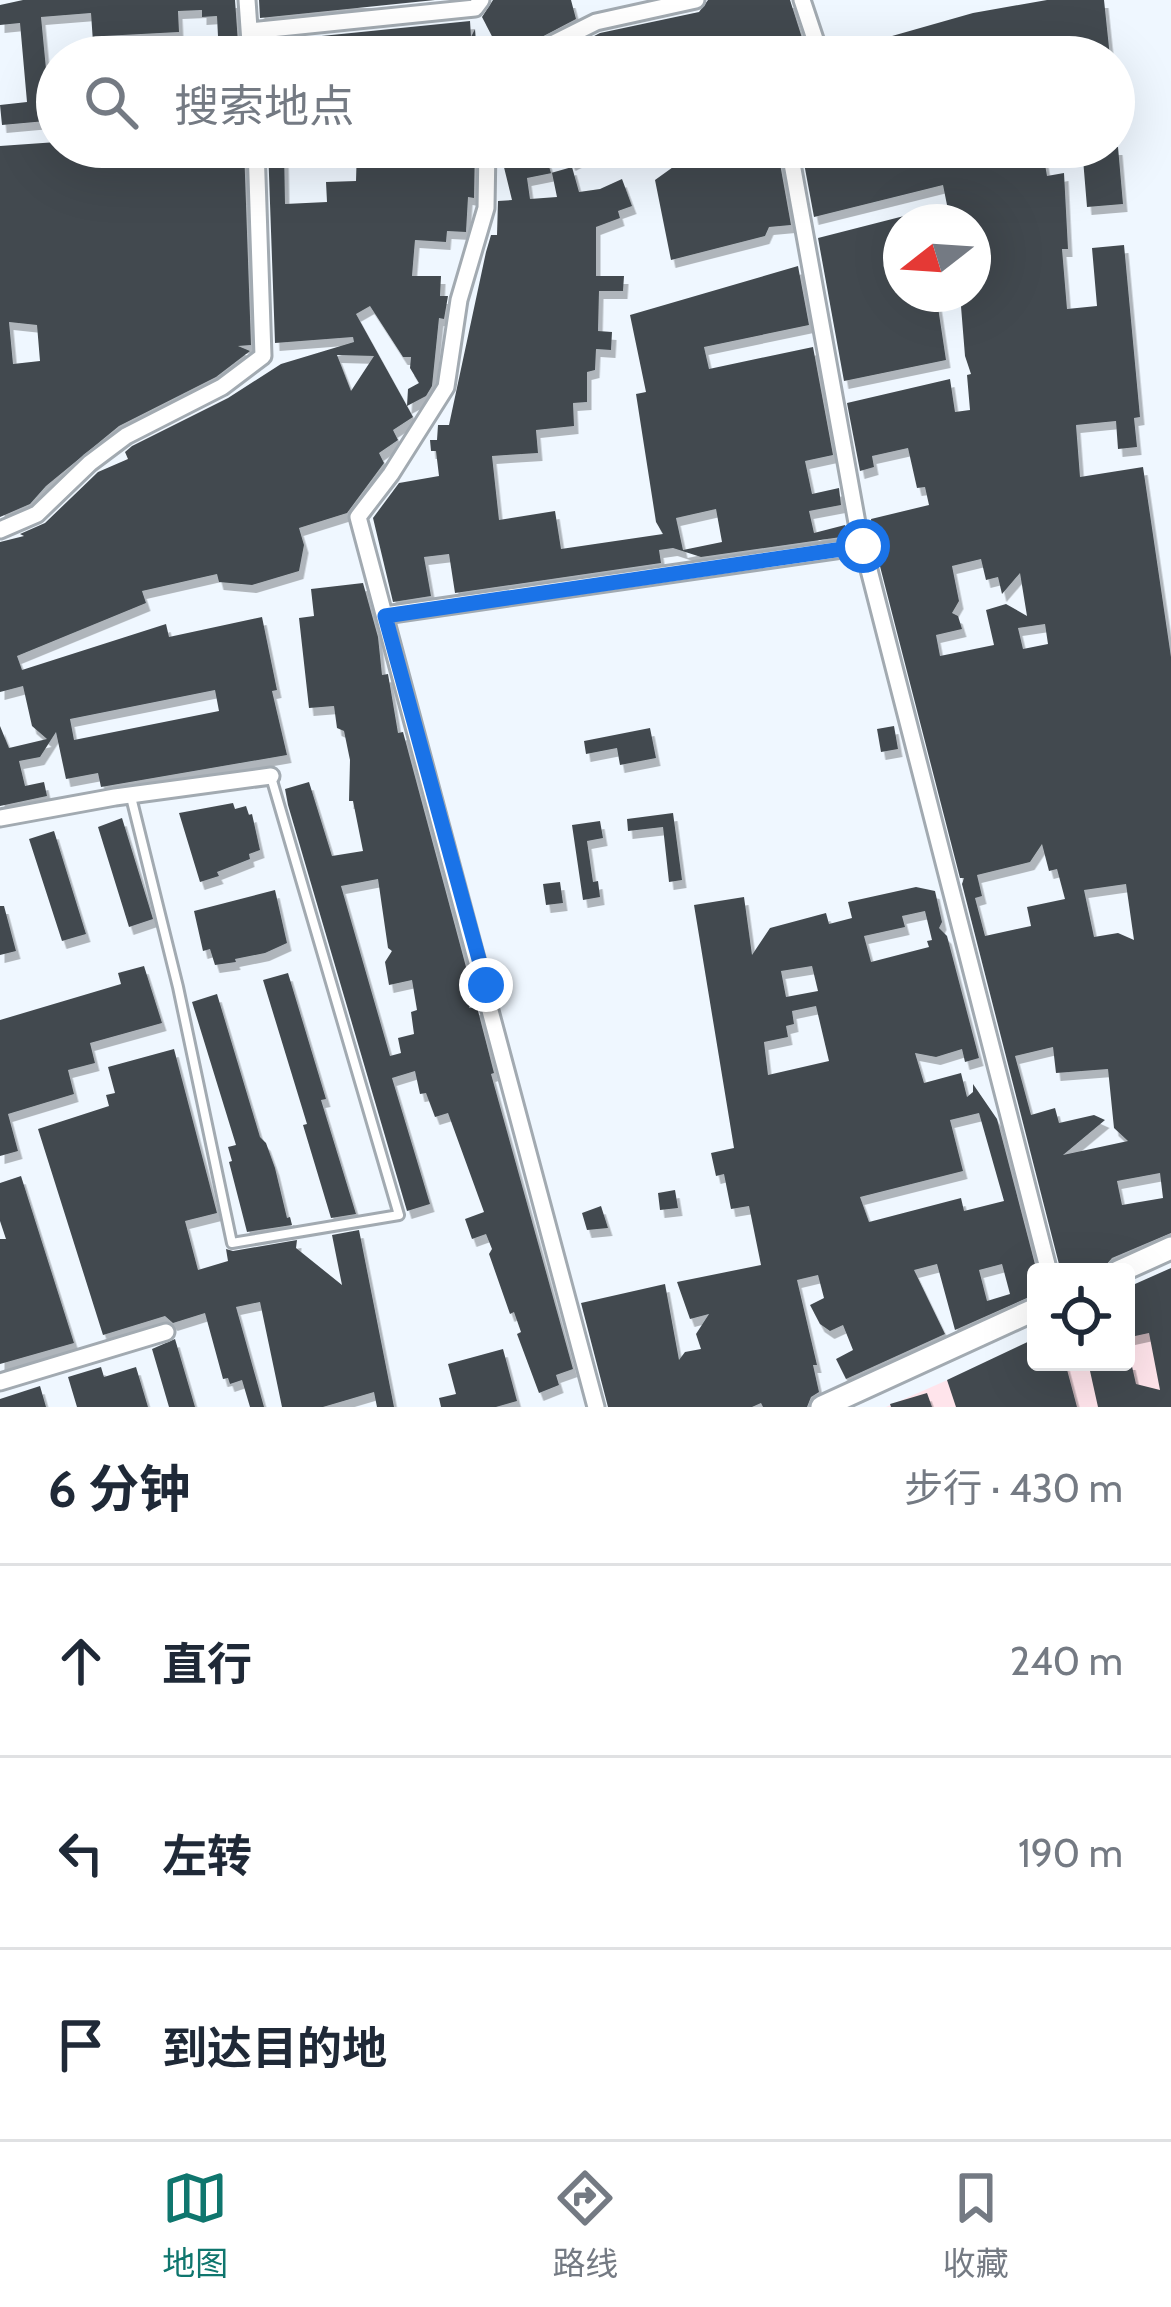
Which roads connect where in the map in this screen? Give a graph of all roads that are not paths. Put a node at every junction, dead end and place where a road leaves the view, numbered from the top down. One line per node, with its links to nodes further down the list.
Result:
1 (247, 0): 5 (street)
2 (481, 0): 5 (street)
3 (697, 0): 7 (street)
4 (802, 0): 8 (street)
5 (250, 32): 6 (street)
6 (250, 36)
7 (568, 36)
8 (814, 36)
9 (257, 168): 12 (street)
10 (487, 168): 14 (street)
11 (793, 168): 13 (street)
12 (0, 530)
13 (863, 546): 14 (street); 19 (street)
14 (385, 616): 24 (street)
15 (271, 776): 16 (street); 16 (lane)
16 (130, 794): 17 (street)
17 (0, 818)
18 (1171, 1248): 20 (street)
19 (1047, 1263)
20 (1135, 1264)
21 (1027, 1314): 25 (street)
22 (166, 1332): 23 (street)
23 (0, 1382)
24 (596, 1407)
25 (822, 1407)

